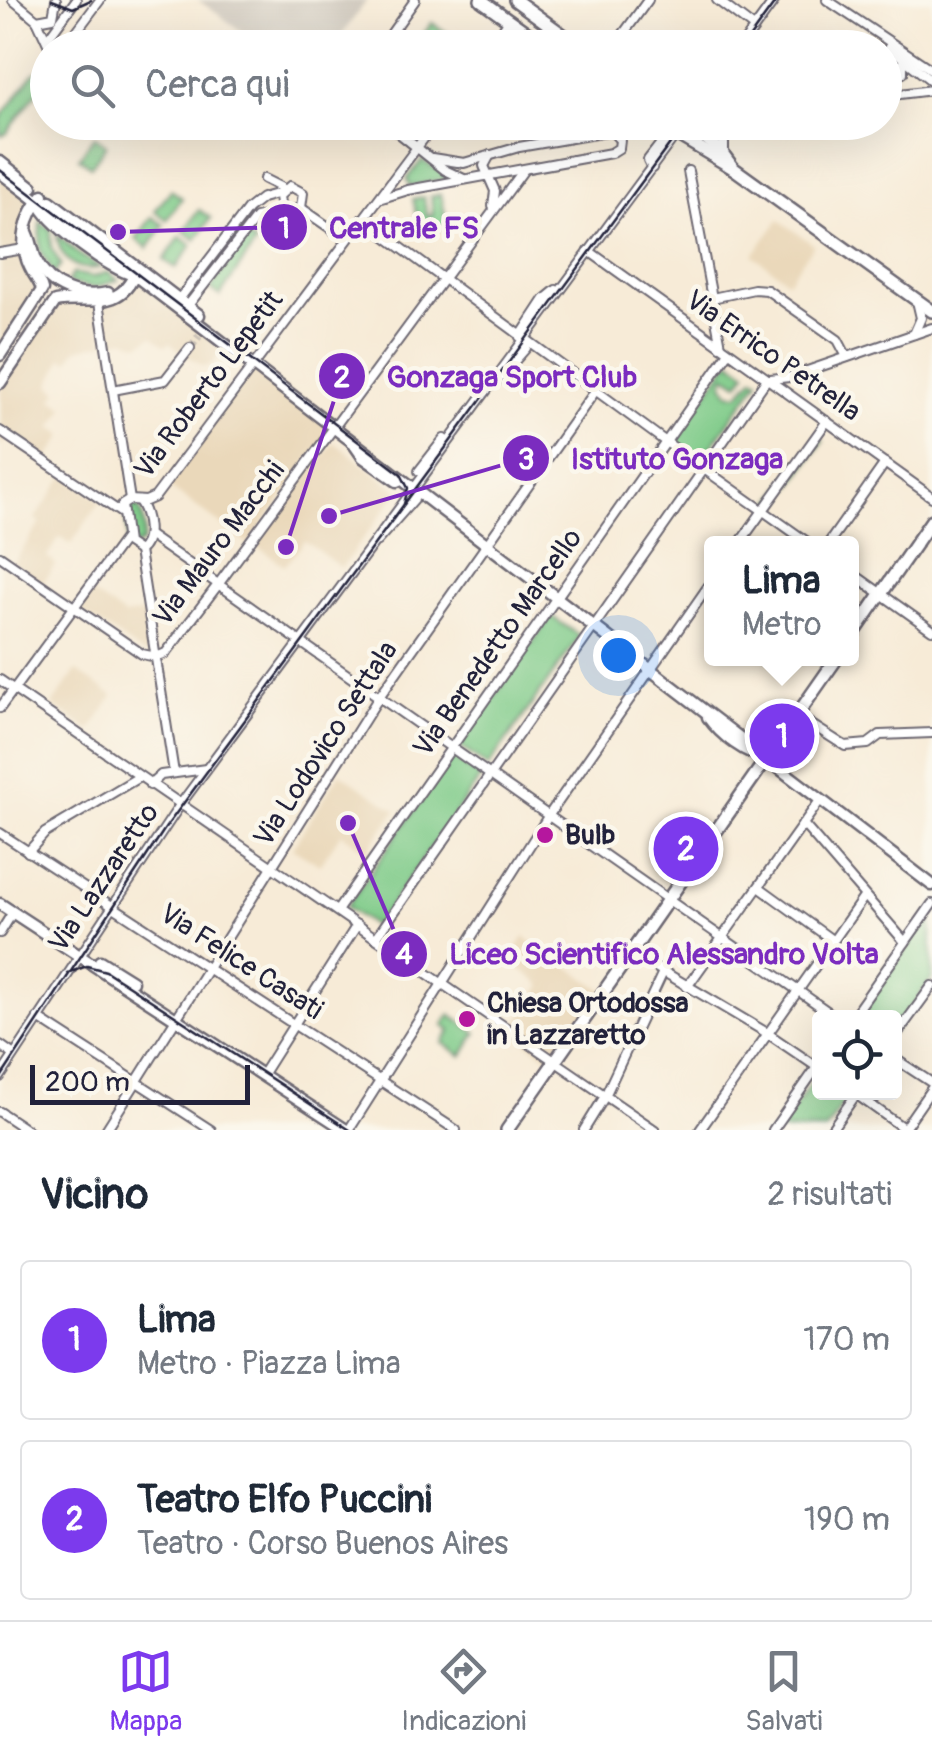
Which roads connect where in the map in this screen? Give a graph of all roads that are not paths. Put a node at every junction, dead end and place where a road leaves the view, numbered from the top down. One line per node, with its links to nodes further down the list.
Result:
1 (12, 0): 12 (street)
2 (56, 0): 12 (street)
3 (76, 0): 16 (street)
4 (100, 0): 14 (street)
5 (415, 0): 19 (street)
6 (481, 0): 13 (main road)
7 (648, 0): 23 (street)
8 (717, 0): 15 (street)
9 (775, 0): 15 (street)
10 (827, 0): 24 (street)
11 (520, 2): 13 (main road); 22 (main road)
12 (36, 20): 17 (street)
13 (510, 20): 20 (street); 21 (main road)
14 (78, 26): 16 (street); 18 (street)
15 (754, 28)
16 (54, 29)
17 (42, 30)
18 (75, 30)
19 (394, 30)
20 (503, 30)
21 (524, 30)
22 (557, 30)
23 (626, 30)
24 (869, 30)
25 (902, 54): 27 (street)
26 (902, 59): 27 (street)
27 (932, 77): 28 (street)
28 (902, 92)
29 (409, 140): 39 (street)
30 (423, 140): 39 (street, Via Roberto Lepetit)
31 (543, 140): 38 (street)
32 (554, 140): 38 (street)
33 (620, 140): 44 (street)
34 (664, 140): 60 (street, Via Lazzaretto)
35 (683, 140): 43 (main road)
36 (703, 140): 43 (main road)
37 (725, 140): 43 (street)
38 (540, 143): 40 (street)
39 (418, 147): 41 (street); 52 (street, Via Roberto Lepetit)
40 (490, 155): 41 (street); 47 (street)
41 (432, 158): 49 (street)
42 (0, 162): 51 (street)
43 (726, 162): 67 (main road)
44 (523, 170): 47 (street); 55 (street, Via Mauro Macchi)
45 (688, 170): 66 (street)
46 (0, 172): 51 (street)
47 (489, 176): 49 (street); 55 (street)
48 (264, 179): 50 (street)
49 (469, 180): 52 (street)
50 (282, 191): 53 (street); 54 (street); 70 (street)
51 (41, 198): 57 (street); 62 (street)
52 (377, 200): 56 (street, Via Roberto Lepetit)
53 (301, 208): 54 (street); 58 (street)
54 (286, 210): 70 (street)
55 (491, 211): 63 (street, Via Mauro Macchi)
56 (362, 219): 58 (street, Via Roberto Lepetit); 63 (street)
57 (26, 229): 59 (street); 64 (street)
58 (346, 239): 79 (street, Via Roberto Lepetit)
59 (24, 249): 61 (street); 65 (street)
60 (589, 251): 74 (street, Via Lazzaretto); 76 (street, Via Errico Petrella)
61 (0, 253)
62 (136, 270): 64 (street); 70 (street)
63 (444, 279): 74 (street); 85 (street, Via Mauro Macchi)
64 (120, 292): 68 (street)
65 (40, 293): 69 (street); 77 (street)
66 (712, 298): 76 (street); 78 (street)
67 (916, 300): 71 (main road); 73 (street)
68 (98, 302): 69 (street); 82 (street)
69 (54, 303): 81 (street)
70 (184, 305): 79 (street)
71 (932, 310)
72 (932, 328): 73 (street)
73 (914, 334): 78 (street)
74 (522, 338): 83 (street); 90 (street, Via Lazzaretto)
75 (190, 348): 82 (street)
76 (725, 349): 80 (street, Via Errico Petrella); 87 (street, Via Benedetto Marcello)
77 (0, 355)
78 (847, 357): 80 (street)
79 (255, 362): 85 (street); 92 (street, Via Roberto Lepetit)
80 (767, 379): 84 (street, Via Errico Petrella); 89 (street)
81 (0, 383)
82 (113, 390): 92 (street)
83 (596, 390): 87 (street); 101 (street, Via Lodovico Settala)
84 (826, 421): 88 (street, Via Errico Petrella); 93 (street)
85 (335, 426): 90 (street); 105 (street, Via Mauro Macchi)
86 (0, 431): 94 (street)
87 (666, 442): 89 (street); 108 (street, Via Benedetto Marcello)
88 (885, 463): 91 (street, Via Errico Petrella); 99 (street)
89 (704, 469): 93 (street); 110 (street)
90 (414, 487): 101 (street); 113 (street, Via Lazzaretto)
91 (932, 496)
92 (134, 500): 94 (street, Via Roberto Lepetit); 96 (street)
93 (763, 510): 97 (street); 98 (street)
94 (120, 512): 100 (street)
95 (932, 520): 107 (main road)
96 (148, 535): 102 (street); 105 (street)
97 (745, 536)
98 (799, 536)
99 (834, 536)
100 (125, 538): 102 (street); 109 (street)
101 (488, 544): 108 (street); 119 (street, Via Lodovico Settala)
102 (139, 551): 114 (street)
103 (0, 556): 109 (street)
104 (859, 578): 107 (street)
105 (218, 584): 113 (street); 114 (street, Via Mauro Macchi)
106 (704, 591): 115 (street)
107 (881, 594): 111 (main road); 112 (street)
108 (558, 596): 110 (street); 123 (street, Via Benedetto Marcello)
109 (74, 608): 114 (street); 118 (street)
110 (595, 625): 115 (street); 127 (street)
111 (859, 626)
112 (932, 630)
113 (300, 642): 119 (street); 125 (street, Via Lazzaretto)
114 (156, 657): 126 (street)
115 (646, 664): 124 (street); 133 (street)
116 (832, 666): 121 (main road)
117 (0, 680): 118 (street)
118 (14, 690): 120 (street); 128 (street)
119 (380, 697): 123 (street); 137 (street, Via Lodovico Settala)
120 (0, 708)
121 (798, 716): 122 (street); 124 (main road)
122 (932, 733)
123 (452, 748): 127 (street); 145 (street, Via Benedetto Marcello)
124 (770, 758): 130 (street); 132 (street); 141 (main road)
125 (207, 769): 126 (street); 131 (street, Via Lazzaretto)
126 (174, 773): 129 (street)
127 (491, 774): 133 (street); 150 (street)
128 (140, 777): 129 (street); 136 (street)
129 (150, 785): 131 (street)
130 (821, 799): 132 (street); 134 (street)
131 (180, 805): 137 (street); 144 (street, Via Lazzaretto)
132 (834, 809): 138 (street)
133 (549, 815): 141 (street); 157 (street)
134 (802, 824): 139 (street); 140 (street)
135 (0, 833): 136 (street, Via Felice Casati)
136 (28, 852): 144 (street, Via Felice Casati)
137 (273, 868): 145 (street); 155 (street, Via Lodovico Settala)
138 (932, 885)
139 (758, 886): 149 (street); 151 (street)
140 (864, 896): 151 (street); 152 (street)
141 (669, 898): 149 (street); 153 (main road)
142 (0, 904): 146 (street)
143 (932, 904): 152 (street)
144 (112, 905): 154 (street, Via Lazzaretto); 155 (street, Via Felice Casati)
145 (337, 911): 147 (street)
146 (13, 912): 148 (street); 154 (street)
147 (356, 925): 150 (street); 165 (street)
148 (0, 932)
149 (723, 937): 159 (street); 160 (street)
150 (376, 938): 157 (street)
151 (832, 940): 160 (street)
152 (905, 942): 162 (street)
153 (632, 953): 156 (street); 170 (main road)
154 (80, 955): 163 (street, Via Lazzaretto); 164 (street)
155 (207, 968): 164 (street, Via Lodovico Settala); 165 (street, Via Felice Casati)
156 (663, 972): 159 (street); 179 (street)
157 (441, 983): 170 (street); 176 (street)
158 (932, 986): 166 (street)
159 (687, 987): 167 (street)
160 (798, 990): 161 (street); 167 (street)
161 (826, 1010)
162 (858, 1010)
163 (38, 1018): 169 (street, Via Lazzaretto); 177 (street)
164 (176, 1019): 173 (street); 177 (street, Via Lodovico Settala)
165 (293, 1024): 173 (street); 176 (street, Via Felice Casati)
166 (902, 1027)
167 (767, 1033): 171 (street); 183 (street)
168 (0, 1045): 169 (street)
169 (14, 1054): 174 (street, Via Lazzaretto)
170 (556, 1062): 179 (street); 189 (main road)
171 (812, 1062)
172 (902, 1064): 178 (street)
173 (262, 1074): 187 (street)
174 (0, 1077)
175 (812, 1077): 193 (street)
176 (380, 1080): 187 (street); 188 (street, Via Felice Casati)
177 (136, 1081): 185 (street, Via Lodovico Settala); 186 (street)
178 (932, 1086): 195 (street)
179 (605, 1096): 190 (street); 191 (street)
180 (850, 1100): 194 (street)
181 (864, 1100): 195 (street)
182 (0, 1112): 184 (street)
183 (702, 1126): 192 (street)
184 (27, 1130)
185 (106, 1130)
186 (211, 1130)
187 (348, 1130)
188 (456, 1130)
189 (507, 1130)
190 (584, 1130)
191 (655, 1130)
192 (714, 1130)
193 (773, 1130)
194 (830, 1130)
195 (904, 1130)

